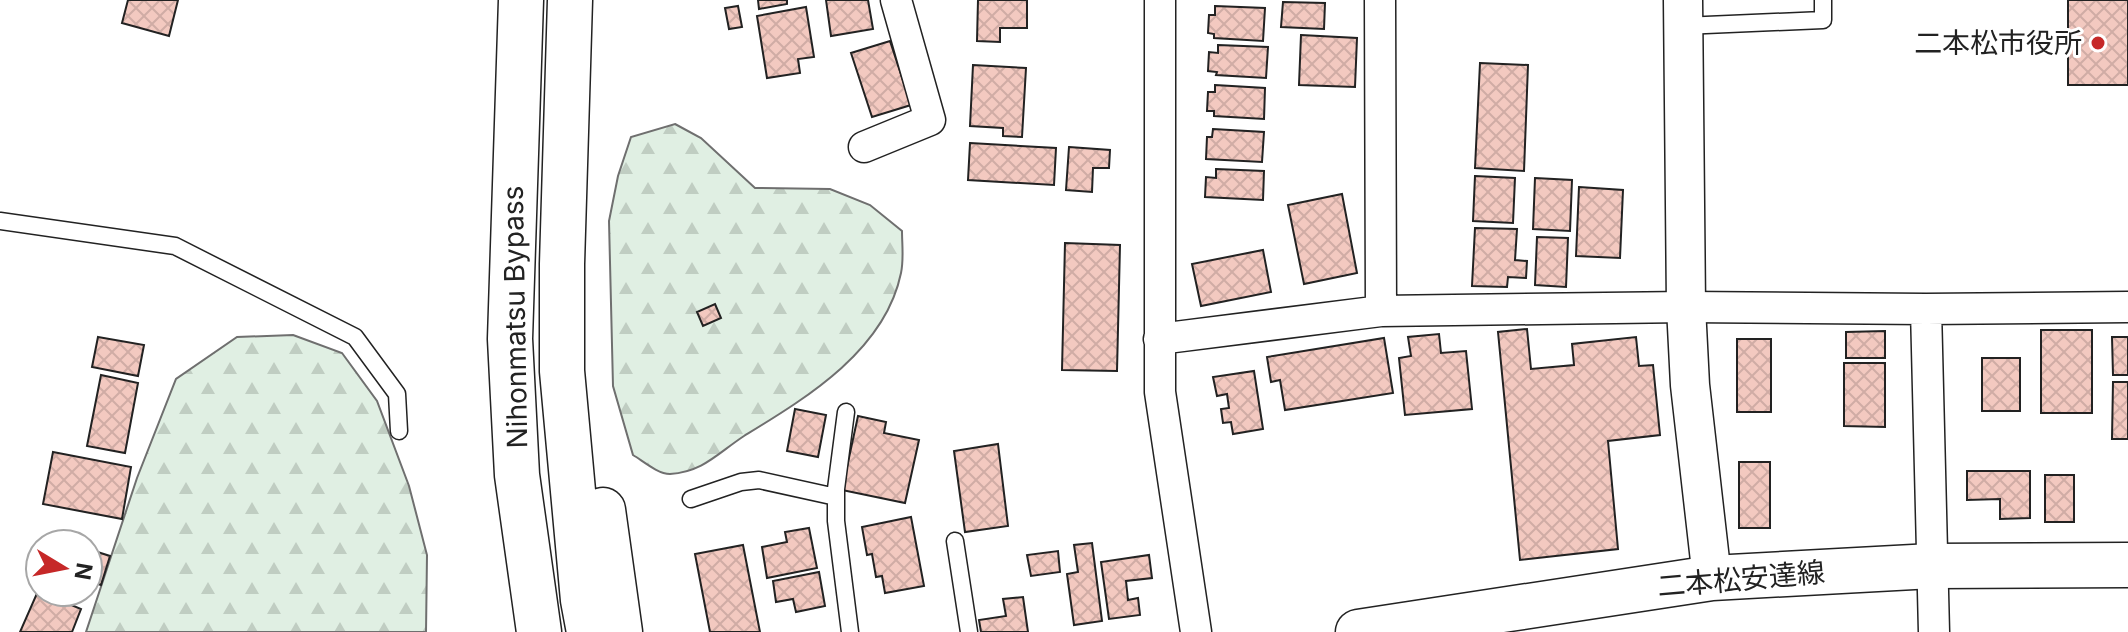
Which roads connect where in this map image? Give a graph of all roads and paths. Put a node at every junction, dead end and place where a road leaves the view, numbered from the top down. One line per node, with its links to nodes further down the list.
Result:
1 (521, 0): 24 (main road, Nihonmatsu Bypass)
2 (570, 0): 10 (main road, Nihonmatsu Bypass)
3 (896, 0): 8 (street)
4 (1160, 0): 15 (street)
5 (1380, 0): 14 (street)
6 (1823, 0): 7 (lane)
7 (1683, 13): 11 (street)
8 (864, 147)
9 (0, 221): 17 (lane)
10 (562, 264): 25 (main road, Nihonmatsu Bypass); 26 (main road)
11 (1686, 307): 13 (street); 14 (street); 23 (street)
12 (2128, 307): 13 (street)
13 (1926, 309): 22 (street)
14 (1381, 311): 15 (street)
15 (1159, 339): 29 (street)
16 (846, 412): 18 (lane)
17 (399, 431)
18 (836, 497): 19 (lane); 27 (lane)
19 (691, 499)
20 (955, 541): 28 (lane)
21 (2128, 565): 22 (main road, 二本松安達線)
22 (1932, 566): 23 (main road, 二本松安達線); 31 (street)
23 (1712, 578): 30 (main road, 二本松安達線)
24 (539, 632)
25 (589, 632)
26 (620, 632)
27 (850, 632)
28 (969, 632)
29 (1196, 632)
30 (1358, 632)
31 (1934, 632)

